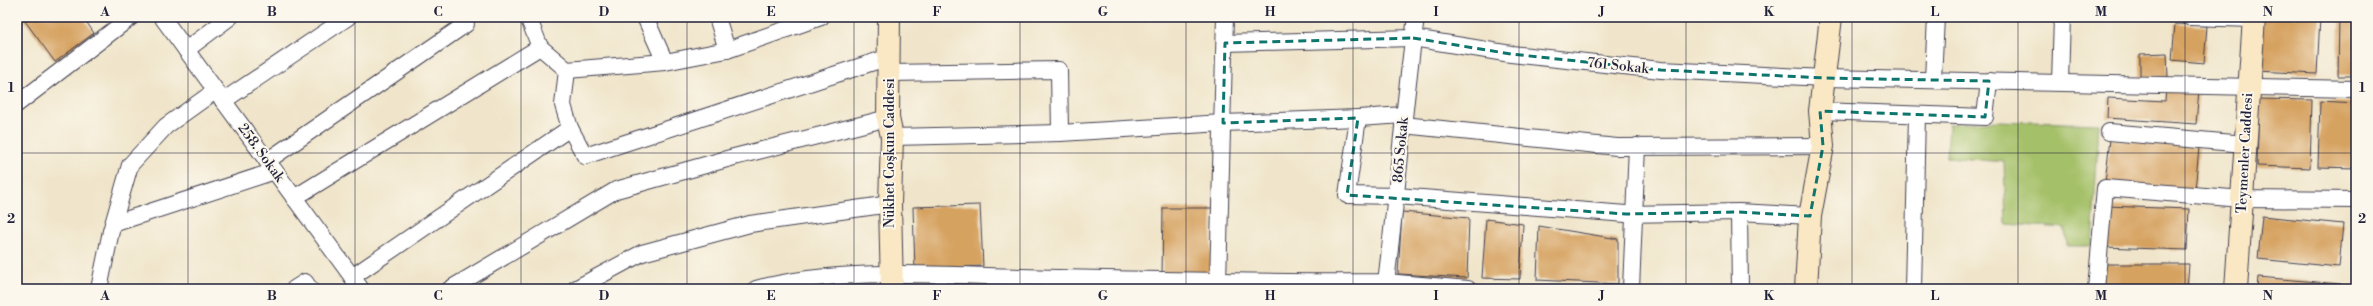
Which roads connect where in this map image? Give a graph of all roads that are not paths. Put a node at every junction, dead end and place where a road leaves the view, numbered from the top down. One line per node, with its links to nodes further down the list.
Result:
1 (131, 17): 33 (street)
2 (162, 17): 21 (street, 258. Sokak)
3 (230, 17): 21 (street)
4 (348, 17): 32 (street)
5 (462, 17): 46 (street)
6 (528, 17): 20 (street)
7 (645, 17): 23 (street)
8 (718, 17): 22 (street)
9 (819, 17): 22 (street)
10 (889, 17): 24 (street, Nükhet Coşkun Caddesi)
11 (1225, 17): 19 (street)
12 (1416, 17): 18 (street, 865 Sokak)
13 (1831, 17): 26 (street)
14 (1936, 17): 27 (street)
15 (2062, 17): 29 (street)
16 (2189, 17): 17 (street)
17 (2254, 18): 30 (street, Teymenler Caddesi)
18 (1413, 38): 19 (street, 761 Sokak); 26 (street, 761 Sokak); 37 (street, 865 Sokak)
19 (1225, 43): 38 (street)
20 (540, 48): 25 (street); 48 (street)
21 (186, 50): 32 (street, 258. Sokak)
22 (727, 50): 23 (street)
23 (665, 62): 25 (street)
24 (889, 65): 39 (street); 40 (street, Nükhet Coşkun Caddesi); 42 (street)
25 (567, 70): 39 (street)
26 (1825, 78): 27 (street, 761 Sokak); 34 (street)
27 (1933, 79): 28 (street, 761 Sokak)
28 (1989, 81): 29 (street, 761 Sokak); 35 (street)
29 (2060, 82): 30 (street, 761 Sokak)
30 (2249, 86): 31 (street, 761 Sokak); 43 (street, Teymenler Caddesi)
31 (2356, 89)
32 (219, 96): 46 (street, 258. Sokak); 55 (street)
33 (17, 104)
34 (1820, 111): 35 (street); 45 (street)
35 (1917, 115): 73 (street)
36 (1358, 118): 37 (street); 38 (street); 47 (street)
37 (1403, 120): 44 (street); 47 (street, 865 Sokak)
38 (1223, 123): 42 (street); 57 (street)
39 (570, 128): 58 (street)
40 (890, 128): 42 (street); 51 (street, Nükhet Coşkun Caddesi); 66 (street)
41 (2108, 132): 43 (street)
42 (1060, 133)
43 (2245, 144): 49 (street, Teymenler Caddesi)
44 (1637, 146): 45 (street); 53 (street)
45 (1823, 146): 54 (street)
46 (271, 166): 48 (street, 258. Sokak); 55 (street)
47 (1397, 196): 53 (street); 62 (street, 865 Sokak)
48 (294, 198): 58 (street, 258. Sokak)
49 (2243, 199): 50 (street); 74 (street); 75 (street, Teymenler Caddesi)
50 (2356, 200)
51 (890, 204): 56 (street, Nükhet Coşkun Caddesi); 67 (street)
52 (1739, 212): 53 (street); 54 (street); 71 (street)
53 (1634, 214): 70 (street)
54 (1810, 216): 72 (street)
55 (113, 224): 63 (street)
56 (892, 282): 59 (street); 68 (street)
57 (1218, 282): 60 (street); 61 (street)
58 (357, 283)
59 (1100, 284): 60 (street)
60 (1182, 285)
61 (1266, 286): 62 (street)
62 (1386, 286): 69 (street)
63 (99, 289)
64 (294, 289): 65 (street)
65 (310, 289)
66 (450, 289)
67 (575, 289)
68 (756, 289)
69 (1468, 289)
70 (1631, 289)
71 (1740, 289)
72 (1806, 289)
73 (1912, 289)
74 (2096, 289)
75 (2236, 289)

